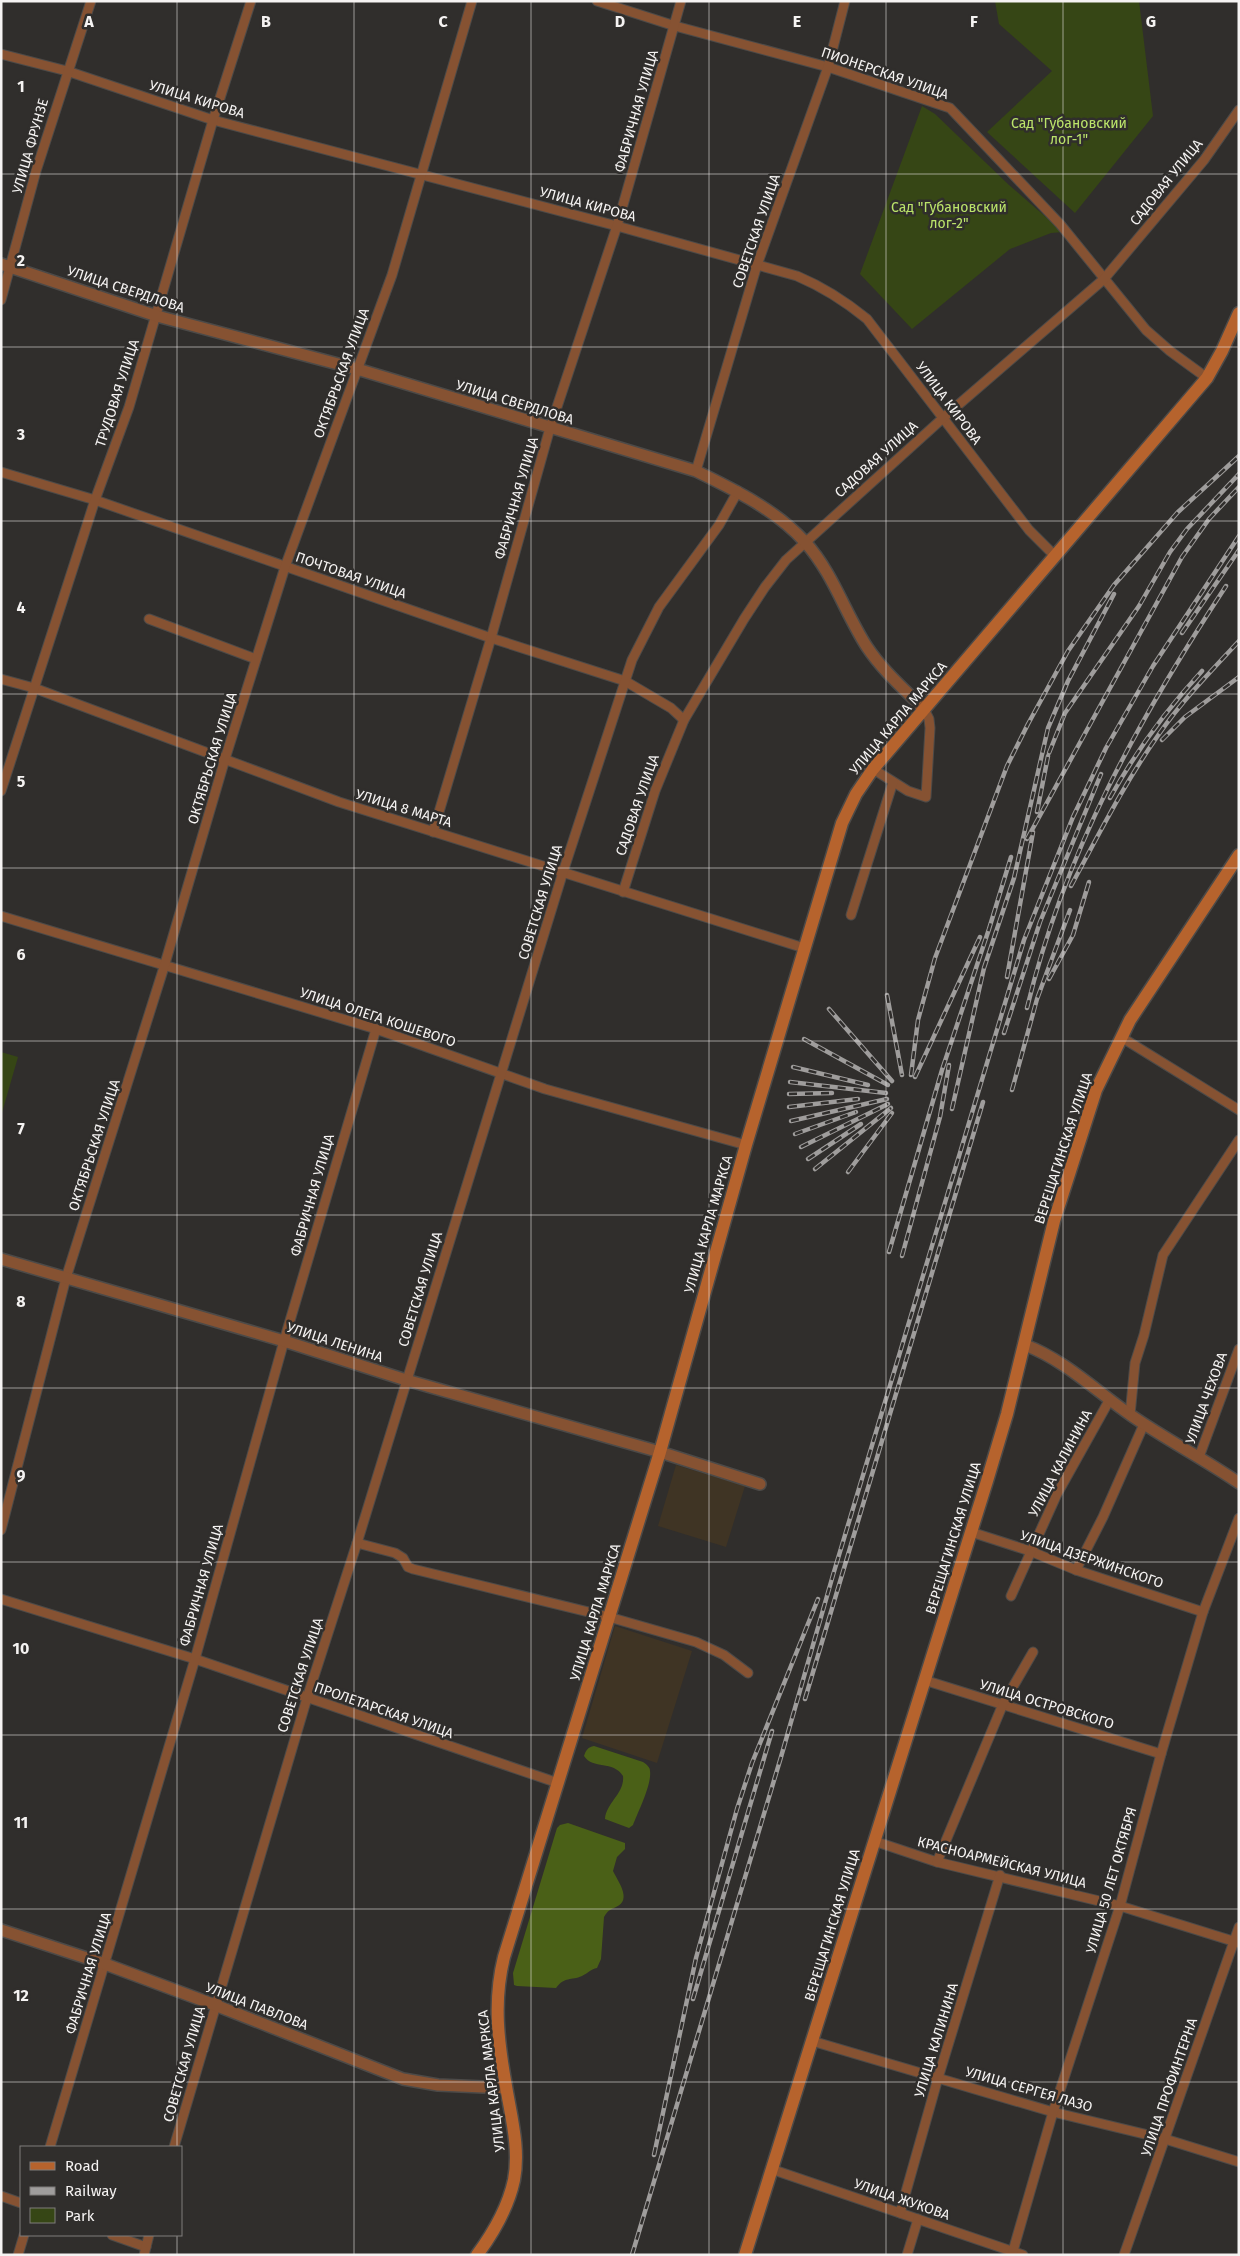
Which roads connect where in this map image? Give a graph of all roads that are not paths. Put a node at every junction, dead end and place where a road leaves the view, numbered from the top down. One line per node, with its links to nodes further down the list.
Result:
1 (91, 1): 10 (street, УЛИЦА ФРУНЗЕ)
2 (250, 1): 12 (street, ТРУДОВАЯ УЛИЦА)
3 (472, 1): 13 (street, ОКТЯБРЬСКАЯ УЛИЦА)
4 (597, 1): 7 (street, ПИОНЕРСКАЯ УЛИЦА)
5 (681, 1): 7 (street, ФАБРИЧНАЯ УЛИЦА)
6 (845, 1): 9 (street, СОВЕТСКАЯ УЛИЦА)
7 (674, 26): 9 (street, ПИОНЕРСКАЯ УЛИЦА); 14 (street, ФАБРИЧНАЯ УЛИЦА)
8 (1, 54): 10 (street, УЛИЦА КИРОВА)
9 (828, 67): 16 (street, СОВЕТСКАЯ УЛИЦА); 17 (street, ПИОНЕРСКАЯ УЛИЦА)
10 (67, 71): 12 (street, УЛИЦА КИРОВА); 15 (street, УЛИЦА ФРУНЗЕ)
11 (1239, 110): 17 (street, САДОВАЯ УЛИЦА)
12 (213, 120): 13 (street, УЛИЦА КИРОВА); 20 (street, ТРУДОВАЯ УЛИЦА)
13 (423, 175): 14 (street, УЛИЦА КИРОВА); 21 (street, ОКТЯБРЬСКАЯ УЛИЦА)
14 (618, 226): 16 (street, УЛИЦА КИРОВА); 24 (street, ФАБРИЧНАЯ УЛИЦА)
15 (6, 266): 18 (street, УЛИЦА ФРУНЗЕ); 20 (street, УЛИЦА СВЕРДЛОВА)
16 (757, 266): 23 (street, УЛИЦА КИРОВА); 25 (street, СОВЕТСКАЯ УЛИЦА)
17 (1104, 279): 22 (street, ПИОНЕРСКАЯ УЛИЦА); 23 (street, САДОВАЯ УЛИЦА)
18 (1, 300)
19 (1239, 313): 22 (main road, УЛИЦА КАРЛА МАРКСА)
20 (157, 316): 21 (street, УЛИЦА СВЕРДЛОВА); 28 (street, ТРУДОВАЯ УЛИЦА)
21 (357, 369): 24 (street, УЛИЦА СВЕРДЛОВА); 31 (street, ОКТЯБРЬСКАЯ УЛИЦА)
22 (1207, 378): 30 (main road, УЛИЦА КАРЛА МАРКСА)
23 (943, 418): 29 (street, САДОВАЯ УЛИЦА); 30 (street, УЛИЦА КИРОВА)
24 (550, 428): 25 (street, УЛИЦА СВЕРДЛОВА); 33 (street, ФАБРИЧНАЯ УЛИЦА)
25 (696, 471): 27 (street, УЛИЦА СВЕРДЛОВА)
26 (1, 472): 28 (street, ПОЧТОВАЯ УЛИЦА)
27 (738, 491): 29 (street, УЛИЦА СВЕРДЛОВА); 36 (street, СОВЕТСКАЯ УЛИЦА)
28 (95, 500): 31 (street, ПОЧТОВАЯ УЛИЦА); 37 (street, ТРУДОВАЯ УЛИЦА)
29 (805, 542): 38 (street, УЛИЦА СВЕРДЛОВА); 39 (street, САДОВАЯ УЛИЦА)
30 (1055, 556): 38 (main road, УЛИЦА КАРЛА МАРКСА)
31 (285, 567): 33 (street, ПОЧТОВАЯ УЛИЦА); 34 (street, ОКТЯБРЬСКАЯ УЛИЦА)
32 (149, 619): 34 (street)
33 (491, 638): 36 (street, ПОЧТОВАЯ УЛИЦА); 44 (street, ФАБРИЧНАЯ УЛИЦА)
34 (256, 659): 40 (street, ОКТЯБРЬСКАЯ УЛИЦА)
35 (1, 679): 37 (street, УЛИЦА 8 МАРТА)
36 (625, 681): 39 (street, ПОЧТОВАЯ УЛИЦА); 46 (street, СОВЕТСКАЯ УЛИЦА)
37 (34, 688): 40 (street, УЛИЦА 8 МАРТА); 43 (street, ТРУДОВАЯ УЛИЦА)
38 (924, 709): 41 (main road, УЛИЦА КАРЛА МАРКСА); 42 (street)
39 (684, 720): 47 (street, САДОВАЯ УЛИЦА)
40 (225, 759): 44 (street, УЛИЦА 8 МАРТА); 51 (street, ОКТЯБРЬСКАЯ УЛИЦА)
41 (873, 769): 42 (street); 50 (main road, УЛИЦА КАРЛА МАРКСА)
42 (893, 782): 48 (street)
43 (1, 791)
44 (433, 832): 46 (street, УЛИЦА 8 МАРТА)
45 (1239, 855): 53 (main road, ВЕРЕЩАГИНСКАЯ УЛИЦА)
46 (563, 872): 47 (street, УЛИЦА 8 МАРТА); 54 (street, СОВЕТСКАЯ УЛИЦА)
47 (623, 892): 50 (street, УЛИЦА 8 МАРТА)
48 (851, 915)
49 (1, 916): 51 (street, УЛИЦА ОЛЕГА КОШЕВОГО)
50 (804, 948): 57 (main road, УЛИЦА КАРЛА МАРКСА)
51 (164, 967): 52 (street, УЛИЦА ОЛЕГА КОШЕВОГО); 59 (street, ОКТЯБРЬСКАЯ УЛИЦА)
52 (376, 1029): 54 (street, УЛИЦА ОЛЕГА КОШЕВОГО); 60 (street, ФАБРИЧНАЯ УЛИЦА)
53 (1121, 1037): 55 (street); 61 (main road, ВЕРЕЩАГИНСКАЯ УЛИЦА)
54 (502, 1072): 57 (street, УЛИЦА ОЛЕГА КОШЕВОГО); 63 (street, СОВЕТСКАЯ УЛИЦА)
55 (1239, 1110)
56 (1239, 1140): 65 (street)
57 (746, 1145): 67 (main road, УЛИЦА КАРЛА МАРКСА)
58 (1, 1259): 59 (street, УЛИЦА ЛЕНИНА)
59 (66, 1278): 60 (street, УЛИЦА ЛЕНИНА); 72 (street, ОКТЯБРЬСКАЯ УЛИЦА)
60 (284, 1342): 63 (street, УЛИЦА ЛЕНИНА); 82 (street, ФАБРИЧНАЯ УЛИЦА)
61 (1024, 1345): 64 (street); 73 (main road, ВЕРЕЩАГИНСКАЯ УЛИЦА)
62 (1239, 1350): 68 (street, УЛИЦА ЧЕХОВА)
63 (406, 1380): 67 (street, УЛИЦА ЛЕНИНА); 74 (street, СОВЕТСКАЯ УЛИЦА)
64 (1110, 1399): 65 (street); 75 (street, УЛИЦА КАЛИНИНА)
65 (1130, 1415): 66 (street)
66 (1144, 1424): 68 (street); 76 (street)
67 (660, 1452): 70 (street, УЛИЦА ЛЕНИНА); 80 (main road, УЛИЦА КАРЛА МАРКСА)
68 (1200, 1456): 69 (street)
69 (1239, 1483)
70 (760, 1484)
71 (1239, 1518): 79 (street, УЛИЦА 50 ЛЕТ ОКТЯБРЯ)
72 (1, 1530)
73 (971, 1532): 75 (street, УЛИЦА ДЗЕРЖИНСКОГО); 84 (main road, ВЕРЕЩАГИНСКАЯ УЛИЦА)
74 (357, 1543): 80 (street); 85 (street, СОВЕТСКАЯ УЛИЦА)
75 (1030, 1551): 76 (street, УЛИЦА ДЗЕРЖИНСКОГО); 77 (street, УЛИЦА КАЛИНИНА)
76 (1076, 1570): 79 (street, УЛИЦА ДЗЕРЖИНСКОГО)
77 (1011, 1596)
78 (1, 1599): 82 (street, ПРОЛЕТАРСКАЯ УЛИЦА)
79 (1203, 1612): 87 (street, УЛИЦА 50 ЛЕТ ОКТЯБРЯ)
80 (609, 1617): 83 (street); 88 (main road, УЛИЦА КАРЛА МАРКСА)
81 (1033, 1652): 86 (street)
82 (195, 1659): 85 (street, ПРОЛЕТАРСКАЯ УЛИЦА); 96 (street, ФАБРИЧНАЯ УЛИЦА)
83 (748, 1673)
84 (924, 1680): 86 (street, УЛИЦА ОСТРОВСКОГО); 89 (main road, ВЕРЕЩАГИНСКАЯ УЛИЦА)
85 (307, 1698): 88 (street, ПРОЛЕТАРСКАЯ УЛИЦА); 97 (street, СОВЕТСКАЯ УЛИЦА)
86 (1003, 1704): 87 (street, УЛИЦА ОСТРОВСКОГО); 90 (street)
87 (1161, 1754): 92 (street, УЛИЦА 50 ЛЕТ ОКТЯБРЯ)
88 (558, 1783): 100 (main road, УЛИЦА КАРЛА МАРКСА)
89 (874, 1841): 90 (street, КРАСНОАРМЕЙСКАЯ УЛИЦА); 98 (main road, ВЕРЕЩАГИНСКАЯ УЛИЦА)
90 (937, 1862): 91 (street, КРАСНОАРМЕЙСКАЯ УЛИЦА)
91 (1000, 1876): 92 (street, КРАСНОАРМЕЙСКАЯ УЛИЦА); 99 (street, УЛИЦА КАЛИНИНА)
92 (1120, 1906): 95 (street, КРАСНОАРМЕЙСКАЯ УЛИЦА); 101 (street, УЛИЦА 50 ЛЕТ ОКТЯБРЯ)
93 (1239, 1927): 95 (street, УЛИЦА ПРОФИНТЕРНА)
94 (1, 1930): 96 (street, УЛИЦА ПАВЛОВА)
95 (1236, 1942): 102 (street, УЛИЦА ПРОФИНТЕРНА)
96 (105, 1964): 97 (street, УЛИЦА ПАВЛОВА); 103 (street, ФАБРИЧНАЯ УЛИЦА)
97 (215, 2005): 100 (street, УЛИЦА ПАВЛОВА); 104 (street, СОВЕТСКАЯ УЛИЦА)
98 (812, 2041): 99 (street, УЛИЦА СЕРГЕЯ ЛАЗО); 106 (main road, ВЕРЕЩАГИНСКАЯ УЛИЦА)
99 (938, 2078): 101 (street, УЛИЦА СЕРГЕЯ ЛАЗО); 109 (street, УЛИЦА КАЛИНИНА)
100 (506, 2088): 117 (main road, УЛИЦА КАРЛА МАРКСА)
101 (1052, 2112): 102 (street, УЛИЦА СЕРГЕЯ ЛАЗО); 115 (street, УЛИЦА 50 ЛЕТ ОКТЯБРЯ)
102 (1165, 2139): 105 (street, УЛИЦА СЕРГЕЯ ЛАЗО); 121 (street, УЛИЦА ПРОФИНТЕРНА)
103 (50, 2146)
104 (174, 2146)
105 (1239, 2162)
106 (772, 2169): 109 (street, УЛИЦА ЖУКОВА); 118 (main road, ВЕРЕЩАГИНСКАЯ УЛИЦА)
107 (1, 2196): 108 (street)
108 (20, 2202)
109 (900, 2213): 110 (street, УЛИЦА ЖУКОВА)
110 (918, 2219): 115 (street, УЛИЦА ЖУКОВА); 119 (street)
111 (24, 2236): 116 (street)
112 (114, 2236): 114 (street)
113 (149, 2236): 114 (street)
114 (145, 2251)
115 (1013, 2251): 120 (street, УЛИЦА ЖУКОВА)
116 (18, 2255)
117 (477, 2255)
118 (745, 2255)
119 (907, 2255)
120 (1023, 2255)
121 (1124, 2255)

